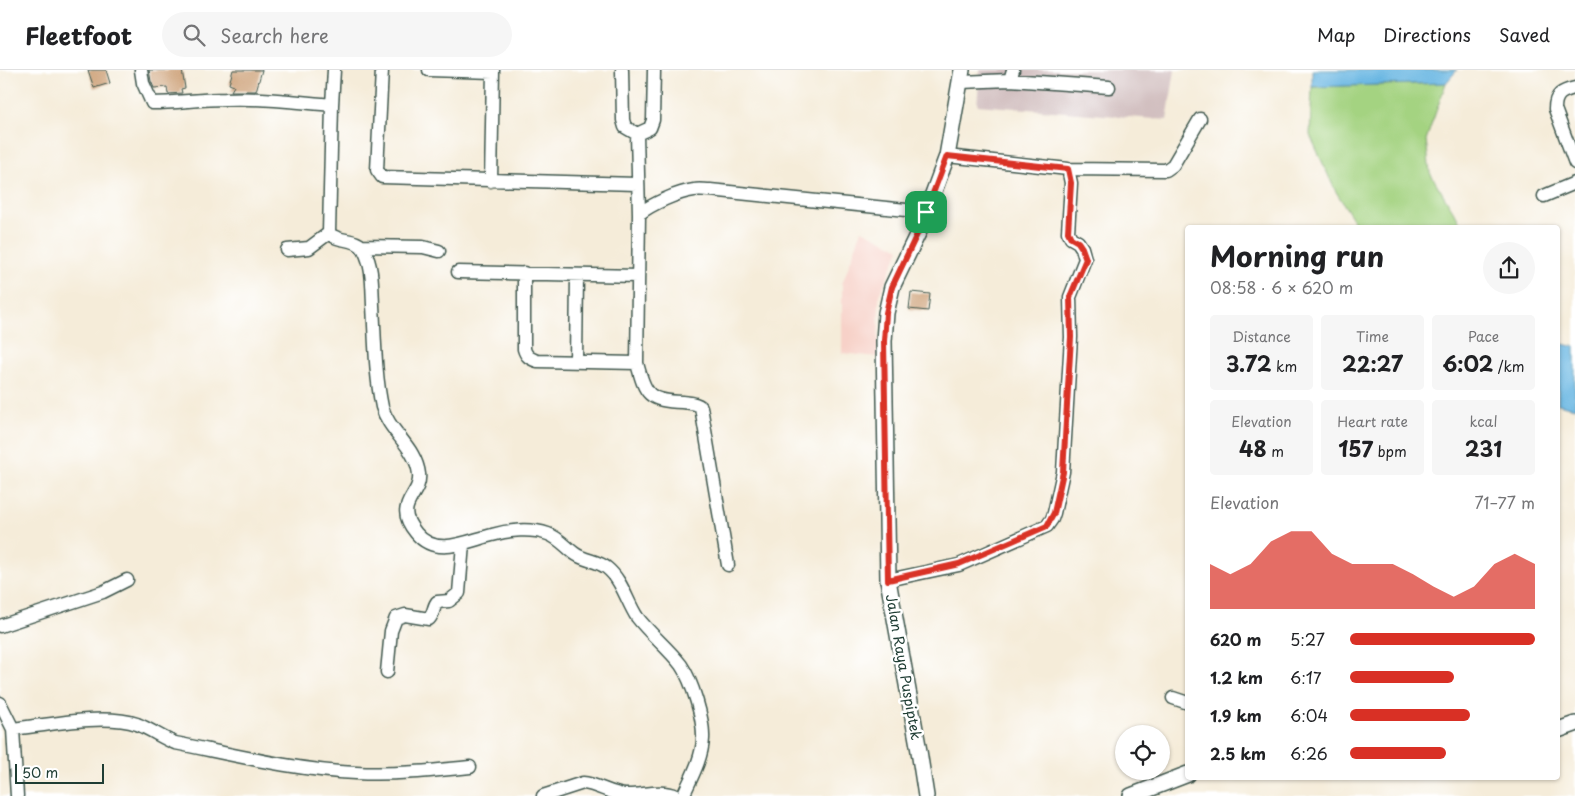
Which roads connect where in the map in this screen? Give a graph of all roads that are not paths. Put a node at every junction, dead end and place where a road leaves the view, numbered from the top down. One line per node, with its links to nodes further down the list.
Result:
1 (141, 70): 13 (street)
2 (334, 70): 13 (street)
3 (382, 70): 19 (street)
4 (417, 70): 5 (street)
5 (429, 70): 8 (street)
6 (622, 70): 15 (street)
7 (654, 70): 15 (street)
8 (493, 71): 19 (street)
9 (1012, 75): 10 (street); 11 (street)
10 (962, 76): 16 (main road, Jalan Raya Puspiptek)
11 (1109, 87)
12 (1575, 88): 17 (street)
13 (332, 105): 25 (street)
14 (1200, 118): 18 (street)
15 (637, 134): 21 (street)
16 (947, 156): 18 (street); 23 (main road, Jalan Raya Puspiptek)
17 (1575, 163)
18 (1068, 169): 38 (street)
19 (491, 181): 21 (street)
20 (1575, 183): 22 (street)
21 (637, 184): 24 (street)
22 (1544, 196)
23 (926, 212): 24 (street); 38 (main road, Jalan Raya Puspiptek)
24 (639, 214): 32 (street)
25 (328, 233): 26 (street); 27 (street)
26 (362, 246): 28 (street); 35 (street)
27 (287, 250)
28 (439, 251)
29 (458, 272): 30 (street)
30 (524, 273): 31 (street); 33 (street)
31 (577, 275): 32 (street); 33 (street)
32 (637, 276): 34 (street)
33 (576, 362): 34 (street)
34 (636, 363): 36 (street)
35 (463, 544): 40 (street); 52 (street)
36 (728, 565)
37 (126, 580): 39 (street)
38 (888, 580): 53 (main road, Jalan Raya Puspiptek)
39 (0, 626)
40 (387, 672)
41 (1173, 698): 42 (street)
42 (1185, 702)
43 (0, 703): 45 (street)
44 (1575, 724): 46 (main road)
45 (13, 729): 47 (street); 49 (street)
46 (1560, 729)
47 (470, 768)
48 (1185, 775): 54 (main road)
49 (17, 796)
50 (543, 796): 51 (street)
51 (676, 796)
52 (683, 796)
53 (926, 796)
54 (1131, 796)

